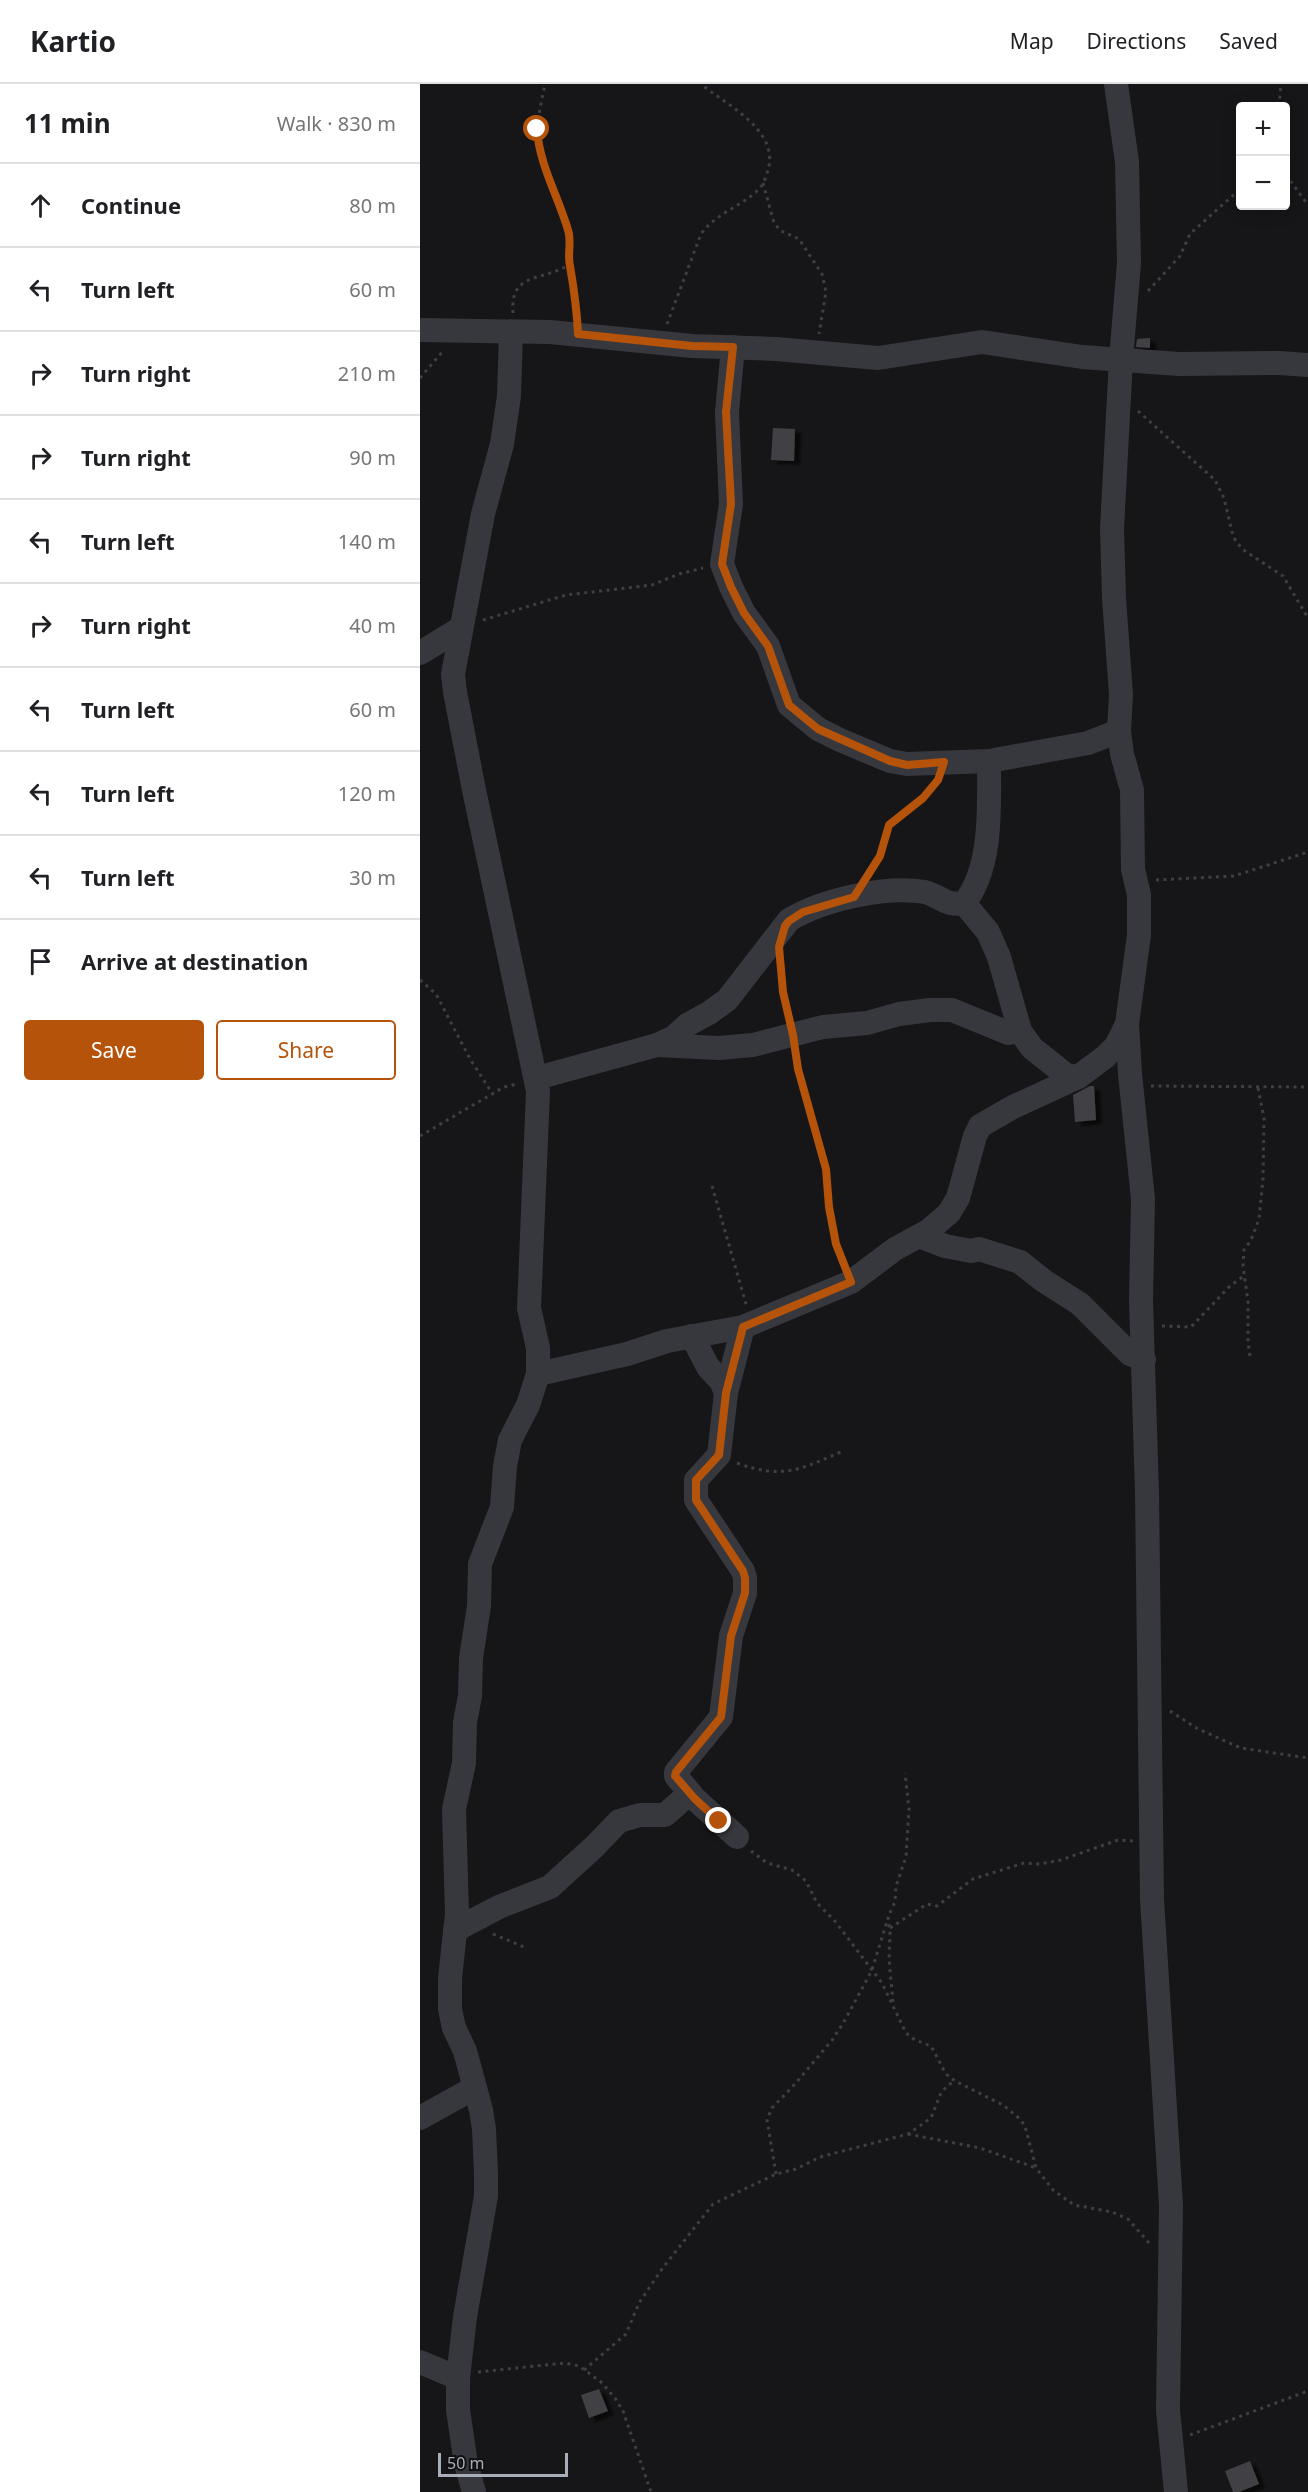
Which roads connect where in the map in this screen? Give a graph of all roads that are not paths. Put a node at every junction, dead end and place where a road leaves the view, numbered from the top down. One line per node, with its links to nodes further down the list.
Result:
1 (1116, 84): 5 (street)
2 (420, 330): 3 (street)
3 (511, 333): 4 (street); 7 (street)
4 (733, 347): 5 (street); 10 (street)
5 (1121, 358): 6 (street); 9 (street)
6 (1308, 365)
7 (461, 628): 8 (street); 16 (street)
8 (420, 653)
9 (1119, 730): 10 (street); 12 (street)
10 (989, 761): 11 (street)
11 (964, 903): 13 (street); 14 (street)
12 (1127, 1024): 15 (street); 20 (street)
13 (1020, 1031): 14 (street); 15 (street)
14 (657, 1045): 16 (street)
15 (1078, 1077): 17 (street)
16 (538, 1084): 21 (street)
17 (920, 1236): 18 (street); 20 (street)
18 (747, 1325): 19 (street); 22 (street)
19 (692, 1336): 21 (street); 22 (street)
20 (1144, 1360): 31 (street)
21 (538, 1374): 25 (street)
22 (726, 1393): 23 (street)
23 (690, 1793): 24 (street); 25 (street)
24 (737, 1837)
25 (455, 1930): 26 (street)
26 (474, 2088): 27 (street); 29 (street)
27 (420, 2118)
28 (420, 2362): 29 (street)
29 (458, 2373): 30 (street)
30 (474, 2492)
31 (1176, 2492)

